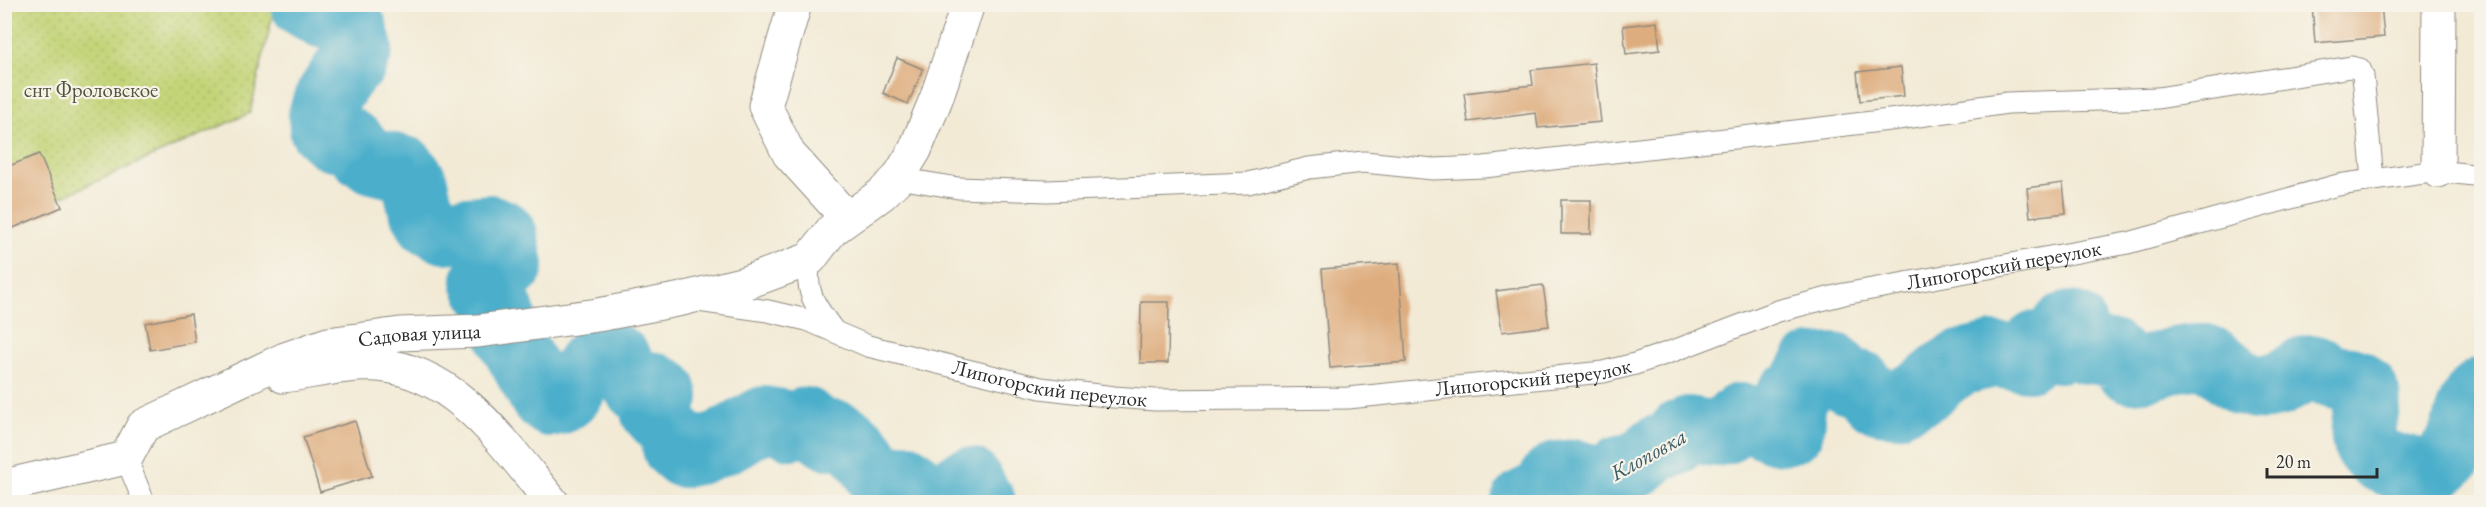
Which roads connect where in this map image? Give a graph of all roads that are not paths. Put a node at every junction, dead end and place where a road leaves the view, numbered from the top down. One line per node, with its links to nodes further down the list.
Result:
1 (795, 4): 8 (street)
2 (968, 4): 6 (street)
3 (2439, 4): 4 (street)
4 (2438, 171): 5 (lane, Липогорский переулок); 7 (lane, Липогорский переулок)
5 (2481, 176)
6 (898, 178): 7 (lane); 8 (street)
7 (2373, 179): 11 (lane, Липогорский переулок)
8 (847, 218): 9 (street)
9 (810, 259): 10 (street, Садовая улица); 11 (lane)
10 (682, 299): 11 (lane, Липогорский переулок); 12 (street, Садовая улица)
11 (836, 333)
12 (217, 392): 13 (street, Садовая улица); 16 (street)
13 (126, 458): 14 (street); 15 (lane)
14 (4, 486)
15 (144, 502)
16 (552, 502)

